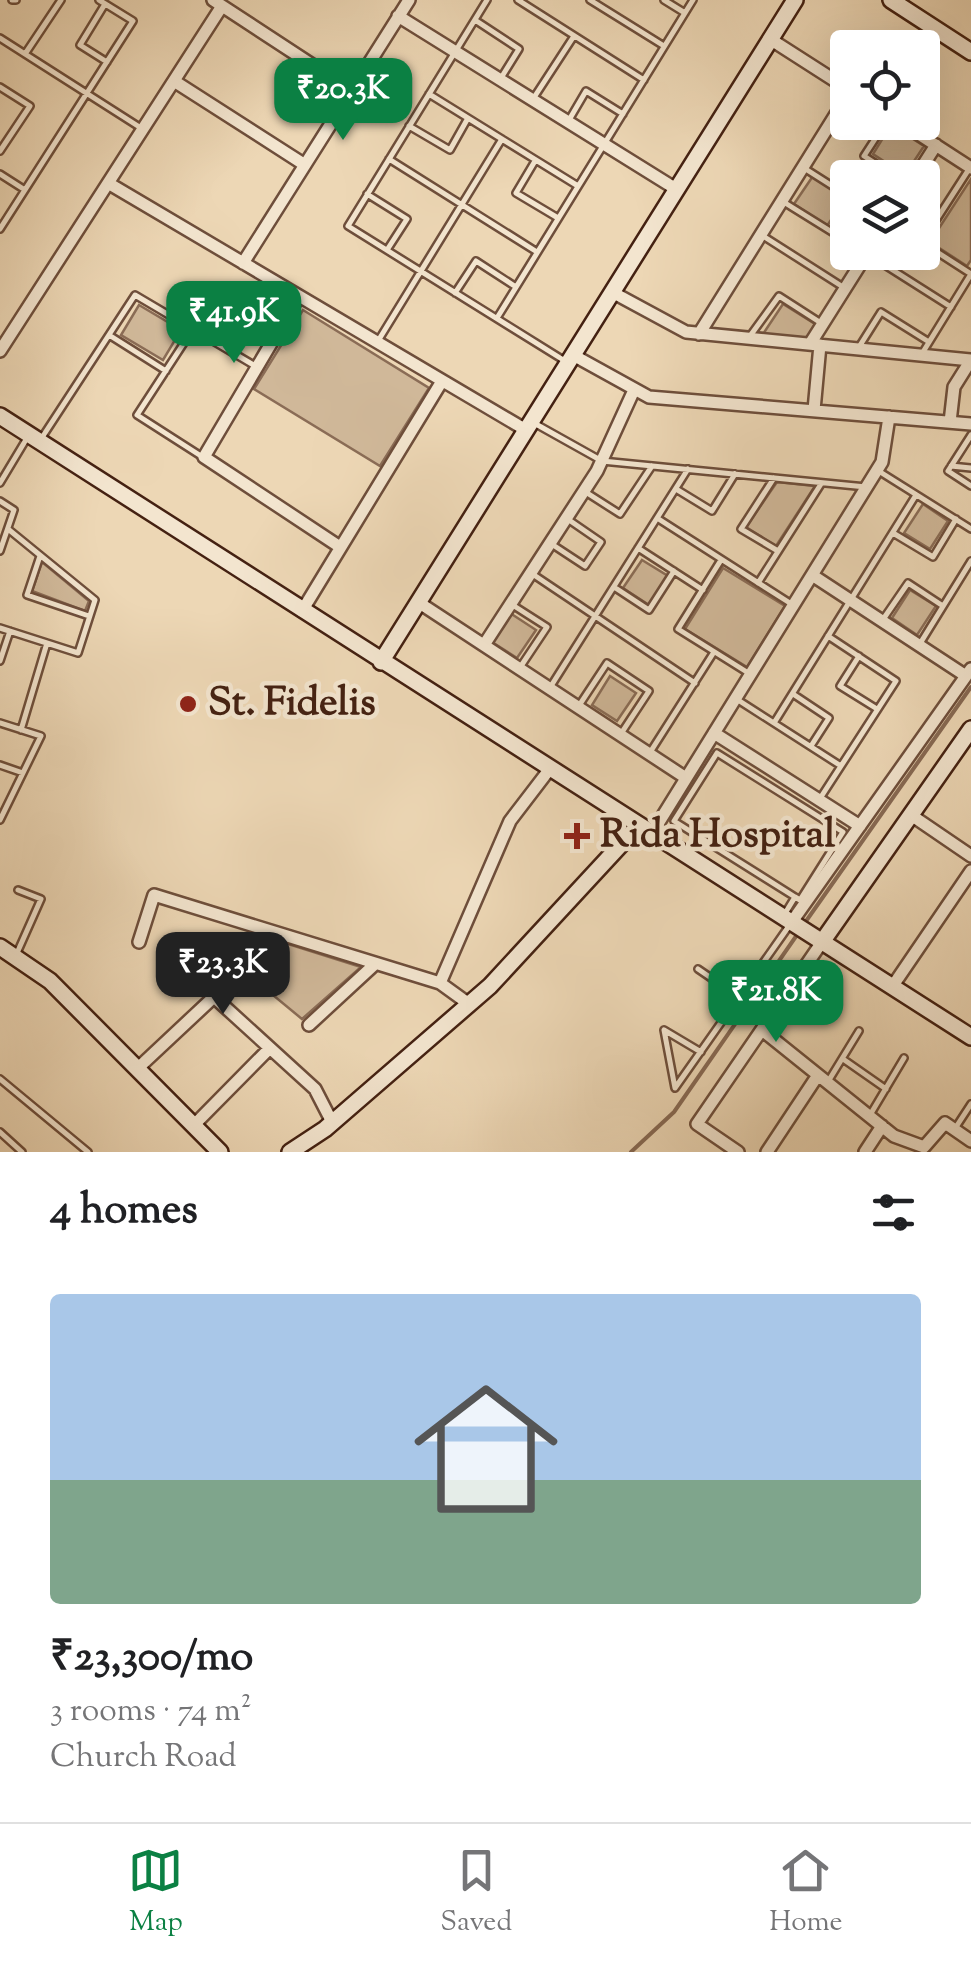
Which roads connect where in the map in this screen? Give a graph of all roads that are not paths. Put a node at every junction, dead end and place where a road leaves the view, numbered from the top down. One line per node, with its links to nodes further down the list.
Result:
1 (61, 0): 21 (lane)
2 (408, 0): 13 (street)
3 (487, 0): 14 (lane)
4 (518, 0): 15 (lane)
5 (590, 0): 18 (lane)
6 (664, 0): 12 (lane)
7 (693, 0): 12 (lane)
8 (795, 0): 17 (street)
9 (892, 0): 20 (street)
10 (102, 2): 22 (lane); 22 (lane)
11 (218, 3): 26 (street); 28 (street)
12 (685, 13): 18 (lane)
13 (398, 16): 19 (street); 28 (street)
14 (475, 20): 19 (lane); 23 (lane)
15 (574, 36): 24 (lane); 31 (lane)
16 (0, 38): 21 (lane)
17 (770, 39): 25 (street); 57 (street)
18 (664, 46): 24 (lane)
19 (456, 51): 23 (street); 30 (lane)
20 (971, 52)
21 (25, 54): 29 (lane)
22 (107, 62): 29 (lane)
23 (500, 80): 31 (street)
24 (644, 80): 32 (lane)
25 (830, 80)
26 (174, 81): 38 (street); 50 (street)
27 (0, 87): 39 (lane)
28 (352, 91): 50 (street)
29 (87, 94): 38 (lane); 58 (lane)
30 (429, 94): 33 (lane); 37 (lane)
31 (533, 100): 34 (street)
32 (623, 114): 34 (lane); 43 (lane)
33 (468, 118): 37 (lane); 40 (lane)
34 (568, 121): 43 (street)
35 (830, 122): 51 (street)
36 (0, 126): 39 (lane)
37 (409, 126): 46 (lane)
38 (143, 129): 54 (street)
39 (12, 134): 45 (lane)
40 (502, 140): 47 (lane); 61 (lane)
41 (874, 140): 48 (lane)
42 (928, 140): 44 (street)
43 (604, 144): 56 (lane); 57 (street)
44 (936, 145): 49 (street); 52 (street)
45 (0, 151)
46 (389, 159): 59 (lane); 61 (lane)
47 (536, 160): 56 (lane); 63 (lane)
48 (870, 160)
49 (926, 160)
50 (305, 165): 70 (street)
51 (803, 167): 55 (lane); 60 (street)
52 (971, 168): 62 (lane)
53 (0, 174): 58 (lane)
54 (108, 184): 70 (street); 86 (street)
55 (830, 184)
56 (578, 186): 63 (lane)
57 (676, 189): 77 (street)
58 (25, 190): 64 (lane)
59 (367, 194): 67 (lane); 67 (lane)
60 (782, 200): 65 (lane); 66 (street)
61 (462, 205): 68 (lane); 73 (lane)
62 (940, 215)
63 (558, 218): 68 (lane)
64 (1, 223)
65 (830, 230)
66 (761, 235): 76 (lane); 84 (street)
67 (387, 250): 73 (lane)
68 (538, 252): 75 (lane)
69 (940, 254): 74 (lane)
70 (243, 263): 79 (street)
71 (856, 270): 76 (street)
72 (892, 270): 80 (lane)
73 (421, 272): 78 (lane); 88 (lane)
74 (971, 274): 80 (lane)
75 (516, 287): 78 (lane); 81 (lane)
76 (845, 288): 82 (street)
77 (612, 292): 84 (street); 94 (street)
78 (455, 293): 81 (lane)
79 (299, 296): 88 (street); 95 (street)
80 (950, 307): 89 (lane)
81 (497, 318): 94 (lane)
82 (822, 324): 87 (lane); 90 (street)
83 (192, 329): 85 (lane); 95 (lane); 96 (lane)
84 (699, 334): 87 (street)
85 (109, 335): 96 (lane); 106 (lane)
86 (4, 337): 92 (street)
87 (748, 338): 90 (street)
88 (377, 342): 97 (street)
89 (929, 342): 91 (lane); 93 (lane)
90 (815, 345): 91 (street); 99 (street)
91 (858, 349): 93 (street)
92 (0, 351)
93 (921, 355): 102 (street)
94 (570, 359): 98 (street); 104 (street)
95 (257, 368): 107 (street)
96 (166, 370): 107 (lane)
97 (442, 381): 104 (street); 131 (street)
98 (634, 390): 99 (street); 108 (street)
99 (814, 410): 101 (street)
100 (0, 416): 106 (street)
101 (890, 417): 102 (street); 113 (street)
102 (950, 422): 103 (street)
103 (971, 424)
104 (528, 426): 108 (lane); 145 (street)
105 (971, 435): 110 (lane)
106 (34, 438): 116 (lane); 149 (street)
107 (204, 458): 131 (street)
108 (602, 460): 109 (lane); 121 (street)
109 (652, 466): 112 (lane); 121 (lane)
110 (951, 466): 111 (lane); 118 (lane)
111 (971, 468)
112 (688, 469): 114 (lane); 120 (lane)
113 (876, 470): 119 (street); 122 (lane)
114 (735, 474): 115 (lane); 120 (lane)
115 (774, 478): 117 (lane); 134 (lane)
116 (0, 482)
117 (821, 484): 119 (lane); 134 (lane)
118 (971, 486)
119 (866, 487): 140 (street)
120 (676, 488): 124 (lane)
121 (584, 491): 125 (street)
122 (916, 495): 126 (lane); 129 (lane)
123 (0, 501): 127 (lane)
124 (658, 518): 132 (lane); 136 (lane)
125 (566, 519): 130 (street); 130 (lane)
126 (956, 519): 128 (lane); 129 (lane)
127 (8, 529): 133 (lane); 135 (lane)
128 (971, 529)
129 (893, 532): 144 (lane)
130 (550, 543): 139 (street)
131 (340, 547): 149 (street)
132 (638, 548): 138 (lane); 142 (lane)
133 (0, 551)
134 (778, 551): 141 (lane)
135 (40, 556): 151 (lane); 151 (lane)
136 (722, 560): 141 (lane); 143 (lane)
137 (971, 561): 148 (lane)
138 (674, 572): 142 (lane); 143 (lane)
139 (531, 573): 146 (street); 150 (lane)
140 (812, 575): 144 (street); 147 (street)
141 (758, 583): 147 (lane)
142 (614, 587): 150 (lane)
143 (703, 590): 159 (lane)
144 (851, 600): 152 (street); 155 (lane)
145 (418, 602): 158 (street); 162 (street)
146 (511, 604): 158 (street); 163 (lane)
147 (793, 605): 165 (street)
148 (943, 606): 152 (lane); 157 (lane)
149 (302, 610): 162 (street)
150 (595, 616): 166 (lane); 167 (lane)
151 (90, 617): 156 (lane)
152 (883, 621): 157 (street)
153 (0, 628): 154 (lane)
154 (10, 631): 156 (lane); 161 (lane)
155 (828, 636): 160 (lane); 168 (lane)
156 (47, 643): 175 (lane)
157 (919, 644): 164 (street)
158 (484, 645): 163 (street)
159 (714, 652): 165 (lane); 166 (lane)
160 (859, 656): 171 (lane); 171 (lane)
161 (0, 661)
162 (381, 662): 182 (street)
163 (520, 668): 167 (street)
164 (969, 672): 188 (street)
165 (750, 674): 169 (street)
166 (695, 682): 179 (lane)
167 (550, 688): 170 (street)
168 (793, 694): 173 (lane); 178 (lane)
169 (735, 698): 173 (lane); 176 (street)
170 (578, 707): 177 (street); 177 (lane)
171 (877, 710): 181 (lane)
172 (0, 723): 175 (lane)
173 (774, 724): 178 (lane)
174 (971, 729): 186 (street)
175 (21, 730): 183 (lane)
176 (714, 734): 184 (street); 185 (street)
177 (620, 735): 179 (street)
178 (810, 746): 181 (lane)
179 (650, 754): 184 (street)
180 (0, 766): 183 (lane)
181 (841, 766): 185 (lane)
182 (549, 770): 189 (street); 202 (street)
183 (23, 773): 187 (lane)
184 (686, 778): 189 (street)
185 (819, 800): 188 (street)
186 (911, 815): 190 (street); 197 (street)
187 (0, 820)
188 (860, 826): 194 (street)
189 (645, 830): 194 (street); 206 (street)
190 (971, 856)
191 (971, 871): 203 (street)
192 (18, 890): 199 (lane)
193 (796, 897): 193 (lane); 194 (lane)
194 (794, 925): 197 (street); 205 (lane)
195 (280, 934): 196 (street); 200 (street); 204 (street)
196 (139, 942)
197 (822, 942): 203 (street); 208 (street)
198 (0, 947): 199 (street)
199 (16, 956): 215 (street)
200 (375, 964): 202 (street); 207 (street)
201 (698, 968): 205 (lane)
202 (440, 983): 206 (street)
203 (892, 987): 210 (street)
204 (214, 996): 211 (street); 215 (street)
205 (739, 997): 212 (lane)
206 (469, 1004): 221 (street)
207 (309, 1026)
208 (762, 1030): 216 (street); 231 (street)
209 (859, 1031): 214 (lane)
210 (971, 1037)
211 (270, 1048): 221 (street); 222 (street)
212 (701, 1052): 212 (lane)
213 (904, 1058): 218 (lane)
214 (842, 1059): 216 (lane); 218 (lane)
215 (137, 1069): 222 (street)
216 (823, 1078): 220 (street); 232 (street)
217 (0, 1079): 228 (lane)
218 (886, 1089): 220 (lane)
219 (971, 1104): 224 (lane)
220 (870, 1116): 223 (street)
221 (332, 1122): 230 (street)
222 (194, 1125): 229 (street)
223 (882, 1126): 224 (street); 233 (street)
224 (955, 1130): 226 (street)
225 (0, 1132): 227 (lane)
226 (971, 1141)
227 (22, 1152)
228 (88, 1152)
229 (220, 1152)
230 (290, 1152)
231 (738, 1152)
232 (767, 1152)
233 (865, 1152)

